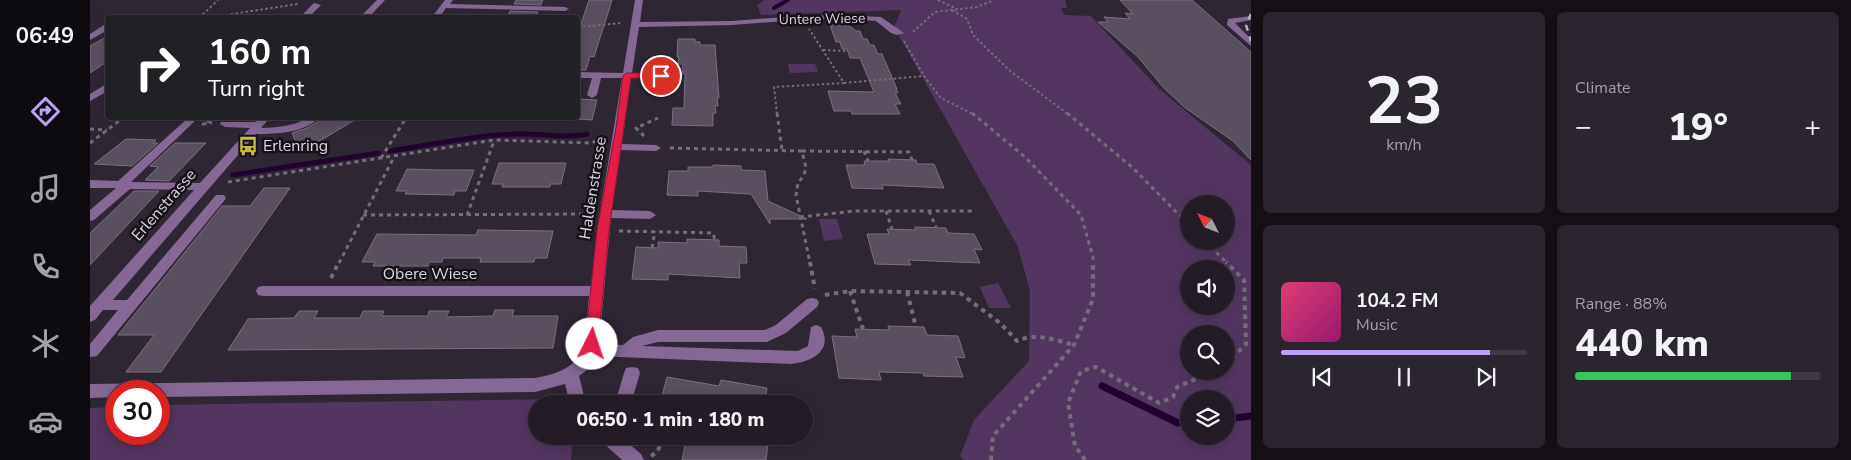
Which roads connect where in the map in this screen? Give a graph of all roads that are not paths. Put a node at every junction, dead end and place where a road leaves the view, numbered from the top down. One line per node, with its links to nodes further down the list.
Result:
1 (380, 0): 8 (street)
2 (569, 0): 6 (street)
3 (639, 0): 12 (street, Haldenstrasse)
4 (447, 3): 6 (street); 9 (street)
5 (316, 5): 7 (street)
6 (565, 9): 10 (street)
7 (306, 15)
8 (366, 15)
9 (437, 15)
10 (563, 15)
11 (1251, 18): 16 (street)
12 (631, 24): 14 (street, Untere Wiese); 19 (street, Haldenstrasse)
13 (105, 28): 15 (street)
14 (900, 33)
15 (90, 38)
16 (1251, 43)
17 (580, 75): 18 (street)
18 (597, 75): 19 (street); 22 (street)
19 (627, 76): 20 (street); 29 (street, Haldenstrasse)
20 (661, 76)
21 (105, 88): 23 (street)
22 (592, 95)
23 (90, 98)
24 (191, 120): 32 (street)
25 (276, 120): 27 (street)
26 (310, 120): 27 (street)
27 (259, 123): 28 (street); 33 (street, Erlenstrasse)
28 (225, 124)
29 (616, 147): 30 (street); 35 (street, Haldenstrasse)
30 (656, 148)
31 (90, 184): 32 (street)
32 (124, 185): 33 (street); 37 (street)
33 (202, 187): 42 (street, Erlenstrasse)
34 (220, 198): 41 (street)
35 (600, 214): 36 (street); 39 (street, Haldenstrasse)
36 (650, 216)
37 (90, 217)
38 (263, 291): 39 (street, Obere Wiese)
39 (596, 291): 44 (street, Haldenstrasse)
40 (812, 303): 46 (street)
41 (131, 305): 42 (street); 45 (street)
42 (94, 311)
43 (816, 331): 46 (street)
44 (591, 350): 46 (street); 48 (street)
45 (92, 352)
46 (625, 352)
47 (632, 373): 51 (street)
48 (571, 375): 49 (street); 50 (street)
49 (90, 391)
50 (576, 395)
51 (626, 395)
52 (618, 445): 53 (street)
53 (635, 460)

